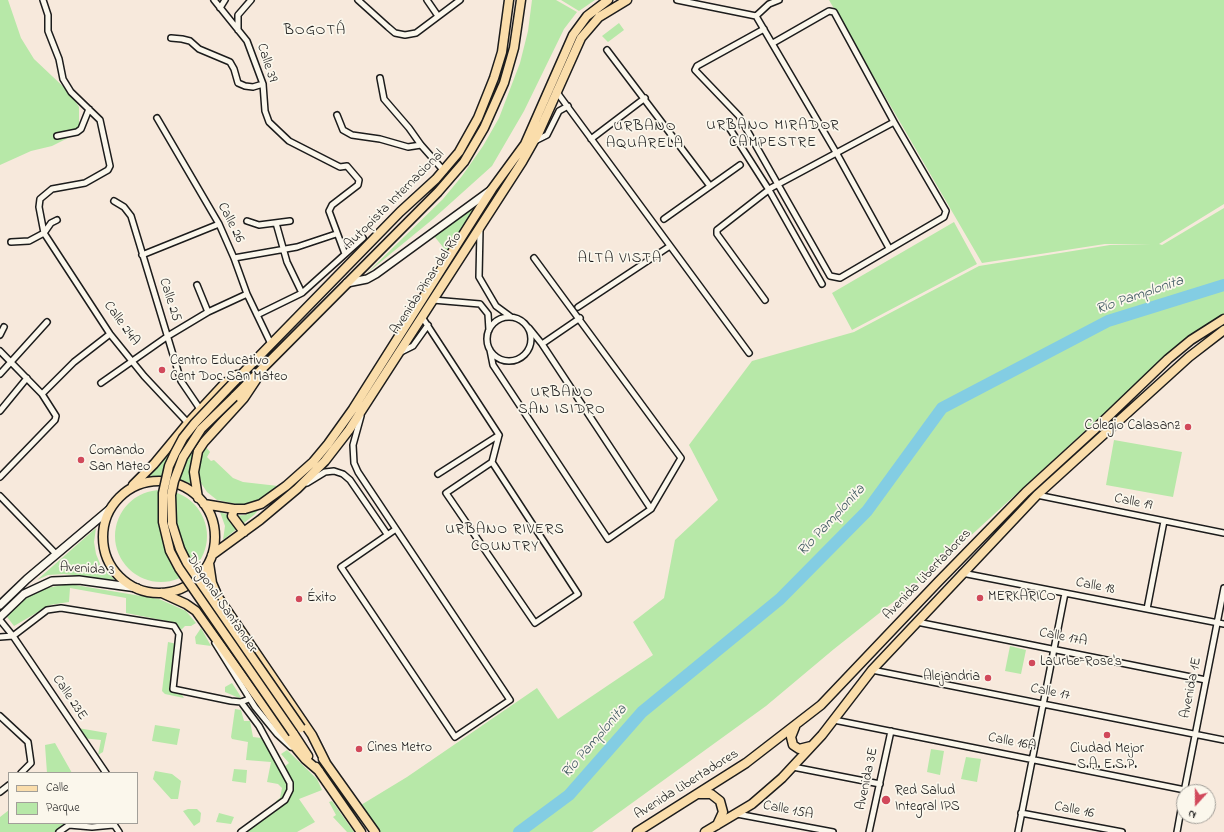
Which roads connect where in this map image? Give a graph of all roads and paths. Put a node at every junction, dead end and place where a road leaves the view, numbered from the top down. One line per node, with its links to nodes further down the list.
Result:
1 (43, 0): 27 (street)
2 (214, 0): 14 (street, Calle 39)
3 (225, 0): 14 (street)
4 (251, 0): 18 (street)
5 (358, 0): 15 (street)
6 (427, 0): 15 (street)
7 (460, 0): 15 (street)
8 (509, 0): 38 (main road, Autopista Internacional)
9 (521, 0): 62 (main road, Autopista Internacional)
10 (608, 0): 41 (main road, Avenida Pinar del Río)
11 (627, 0): 24 (main road, Avenida Pinar del Río)
12 (677, 0): 16 (street)
13 (779, 0): 16 (street)
14 (220, 8): 18 (street, Calle 39)
15 (438, 16)
16 (756, 16): 17 (street)
17 (764, 29): 20 (street); 39 (street)
18 (238, 32): 23 (street, Calle 39)
19 (171, 38): 23 (street)
20 (773, 43): 30 (street); 36 (street)
21 (607, 50): 25 (street)
22 (380, 78): 35 (street)
23 (263, 84): 52 (street, Calle 39)
24 (556, 91): 26 (street); 34 (main road, Avenida Pinar del Río)
25 (645, 98): 33 (street); 40 (street)
26 (568, 106): 33 (street); 34 (street)
27 (89, 109): 32 (street); 51 (street)
28 (338, 115): 35 (street)
29 (157, 118): 49 (street, Calle 26)
30 (894, 122): 36 (street); 56 (street)
31 (725, 125): 42 (street)
32 (57, 136)
33 (591, 139): 55 (street)
34 (534, 142): 50 (main road, Avenida Pinar del Río)
35 (421, 145): 38 (street)
36 (837, 154): 39 (street); 56 (street)
37 (740, 165): 40 (street)
38 (444, 171): 85 (main road, Autopista Internacional)
39 (778, 185): 42 (street); 56 (street)
40 (710, 186): 44 (street)
41 (492, 189): 62 (main road); 116 (main road, Avenida Pinar del Río)
42 (770, 189): 63 (street); 68 (street)
43 (114, 201): 59 (street, Calle 25)
44 (664, 219)
45 (57, 220): 51 (street)
46 (290, 221): 48 (street)
47 (247, 222): 48 (street)
48 (276, 223): 57 (street)
49 (219, 224): 59 (street); 60 (street, Calle 26)
50 (480, 228): 67 (main road, Avenida Pinar del Río); 73 (street)
51 (44, 233): 54 (street); 82 (street, Calle 24A)
52 (336, 234): 57 (street); 58 (street)
53 (363, 238): 58 (street)
54 (11, 242)
55 (670, 246): 69 (street); 89 (street)
56 (890, 248)
57 (284, 250): 60 (street); 65 (street)
58 (345, 254): 65 (street)
59 (142, 255): 84 (street, Calle 25)
60 (234, 258): 66 (street, Calle 26)
61 (534, 258): 74 (street)
62 (347, 283): 93 (main road, Autopista Internacional)
63 (822, 284)
64 (197, 285): 70 (street)
65 (302, 293): 71 (street)
66 (247, 294): 70 (street); 71 (street, Calle 26)
67 (433, 300): 72 (main road, Avenida Pinar del Río); 81 (street)
68 (765, 300)
69 (578, 307)
70 (208, 312): 84 (street)
71 (257, 315): 85 (street, Calle 26)
72 (422, 317): 77 (street); 90 (main road, Avenida Pinar del Río)
73 (511, 317): 79 (street); 81 (street)
74 (580, 318): 86 (street); 115 (street)
75 (1224, 319): 149 (main road, Avenida Libertadores)
76 (47, 322): 92 (street)
77 (428, 325): 90 (street); 105 (street)
78 (4, 327): 83 (street)
79 (529, 328): 86 (street); 87 (street)
80 (1224, 330): 112 (main road, Avenida Libertadores)
81 (489, 331): 87 (street)
82 (110, 334): 91 (street, Calle 24A); 99 (street)
83 (0, 335)
84 (168, 336): 91 (street); 101 (street, Calle 25)
85 (271, 344): 94 (main road, Autopista Internacional)
86 (542, 344): 115 (street)
87 (490, 350): 115 (street)
88 (0, 351): 92 (street)
89 (749, 353)
90 (397, 354): 103 (main road, Avenida Pinar del Río)
91 (132, 360): 98 (street); 104 (street, Calle 24A)
92 (10, 362): 95 (street); 96 (street)
93 (265, 366): 100 (main road, Autopista Internacional); 113 (main road, Autopista Internacional)
94 (245, 371): 97 (main road, Autopista Internacional); 101 (main road)
95 (0, 374)
96 (27, 378): 99 (street); 102 (street)
97 (235, 381): 158 (main road, Diagonal Santander, bridge)
98 (101, 384)
99 (42, 394): 108 (street)
100 (234, 397): 156 (main road, Diagonal Santander, bridge)
101 (200, 410): 104 (main road)
102 (0, 411)
103 (362, 411): 109 (main road, Avenida Pinar del Río); 117 (street)
104 (188, 423): 110 (main road)
105 (499, 435): 106 (street); 107 (street)
106 (492, 462): 106 (street)
107 (438, 474)
108 (0, 477)
109 (297, 489): 118 (street); 121 (main road, Avenida Pinar del Río)
110 (128, 490): 113 (main road); 114 (main road)
111 (0, 496): 124 (street)
112 (1037, 496): 119 (street, Calle 19); 126 (main road, Avenida Libertadores)
113 (201, 501): 116 (main road, Avenida Pinar del Río); 125 (main road)
114 (110, 509): 124 (main road, Avenida 3); 127 (main road)
115 (651, 509)
116 (234, 510): 121 (main road)
117 (387, 516): 118 (street); 120 (street)
118 (379, 521): 123 (street)
119 (1164, 521): 122 (street, Calle 19); 132 (street)
120 (396, 529): 123 (street); 123 (street)
121 (244, 532): 125 (main road, Avenida Pinar del Río)
122 (1224, 533)
123 (387, 534)
124 (56, 554): 131 (main road, Avenida 3)
125 (211, 559): 129 (main road); 156 (main road)
126 (962, 573): 130 (street, Calle 18); 135 (main road, Avenida Libertadores)
127 (137, 588): 129 (main road); 133 (main road, Avenida 3)
128 (1224, 588): 136 (street, Avenida 1E)
129 (162, 593): 138 (main road)
130 (1065, 593): 132 (street, Calle 18); 141 (street)
131 (0, 606)
132 (1147, 609): 136 (street, Calle 18)
133 (0, 617)
134 (0, 620): 139 (street, Calle 23E)
135 (916, 622): 141 (street, Calle 17A); 142 (main road, Avenida Libertadores)
136 (1217, 623): 137 (street, Calle 18); 143 (street, Avenida 1E)
137 (1224, 624)
138 (208, 628): 144 (street); 154 (main road)
139 (13, 636): 140 (street); 145 (street); 160 (street, Calle 23E)
140 (0, 637)
141 (1054, 648): 143 (street, Calle 17A); 146 (street)
142 (872, 670): 146 (street, Calle 17); 148 (main road, Avenida Libertadores)
143 (1206, 680): 151 (street, Avenida 1E)
144 (249, 699): 145 (street); 154 (street)
145 (241, 702): 174 (street)
146 (1043, 704): 151 (street, Calle 17); 155 (street)
147 (0, 716): 159 (street)
148 (834, 720): 150 (street, Calle 16A); 153 (main road, Avenida Libertadores)
149 (795, 727): 153 (main road); 166 (main road, Avenida Libertadores)
150 (891, 731): 155 (street, Calle 16A); 161 (street, Avenida 3E)
151 (1196, 734): 152 (street, Calle 17); 162 (street, Avenida 1E)
152 (1224, 740)
153 (814, 744): 157 (main road, Avenida Libertadores)
154 (305, 759): 158 (main road)
155 (1032, 759): 164 (street, Calle 16A); 167 (street)
156 (326, 763): 175 (main road, Diagonal Santander)
157 (793, 767): 161 (street); 168 (main road, Avenida Libertadores)
158 (319, 771): 171 (main road, Diagonal Santander)
159 (22, 772)
160 (105, 772)
161 (880, 784): 179 (street, Avenida 3E)
162 (1186, 784)
163 (8, 786): 165 (street)
164 (1176, 790)
165 (0, 792)
166 (696, 794): 170 (main road); 176 (main road, Avenida Libertadores)
167 (1021, 813): 180 (street); 181 (street, Calle 16)
168 (738, 814): 170 (main road, Avenida Libertadores); 178 (street, Calle 15A)
169 (113, 824): 172 (street); 173 (street)
170 (715, 827): 177 (main road, Avenida Libertadores)
171 (359, 829)
172 (59, 832)
173 (119, 832)
174 (241, 832)
175 (375, 832)
176 (637, 832)
177 (706, 832)
178 (833, 832)
179 (869, 832)
180 (1018, 832)
181 (1122, 832)

